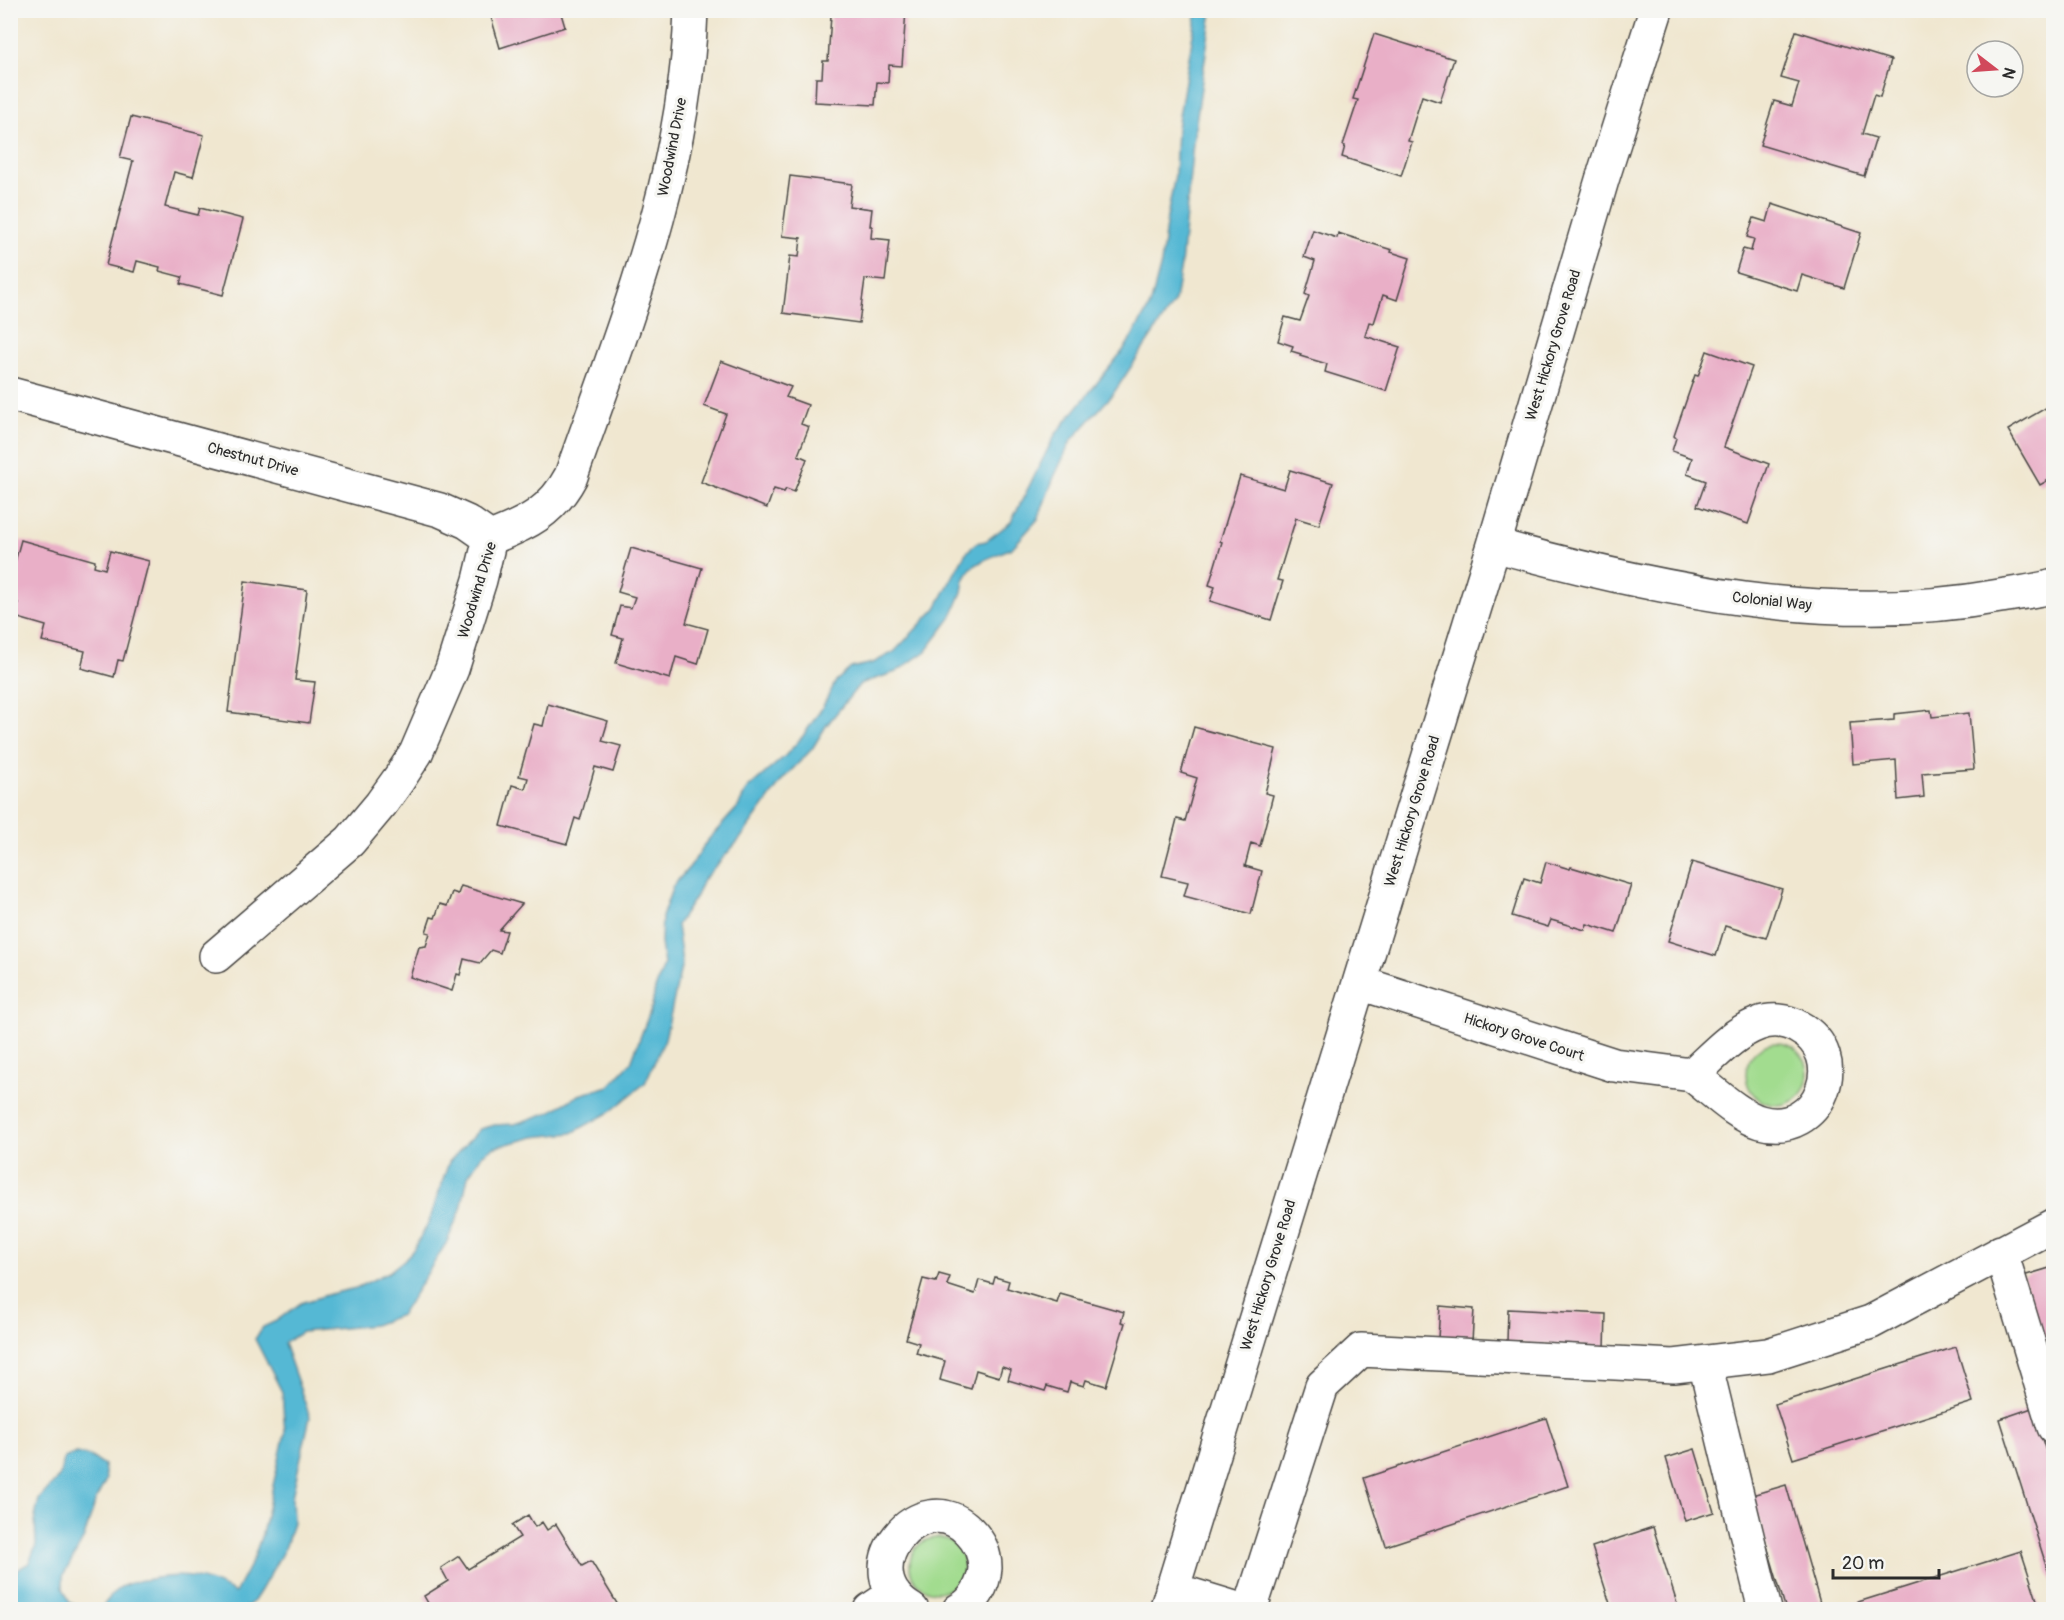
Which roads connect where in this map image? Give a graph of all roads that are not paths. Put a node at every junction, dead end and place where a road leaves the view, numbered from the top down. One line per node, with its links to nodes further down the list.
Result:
1 (691, 10): 4 (street, Woodwind Drive)
2 (1656, 10): 5 (street, West Hickory Grove Road)
3 (10, 394): 4 (street, Chestnut Drive)
4 (490, 538): 7 (street, Woodwind Drive)
5 (1494, 545): 6 (street, Colonial Way); 8 (street, West Hickory Grove Road)
6 (2054, 586)
7 (216, 956)
8 (1360, 983): 9 (street, Hickory Grove Court); 14 (street, West Hickory Grove Road)
9 (1692, 1075)
10 (2054, 1225): 11 (street)
11 (2001, 1252): 12 (street); 13 (street)
12 (1705, 1363): 18 (street); 19 (street)
13 (2054, 1427)
14 (1169, 1599): 17 (street)
15 (892, 1604): 16 (street)
16 (959, 1610)
17 (1241, 1610)
18 (1250, 1610)
19 (1765, 1610)

